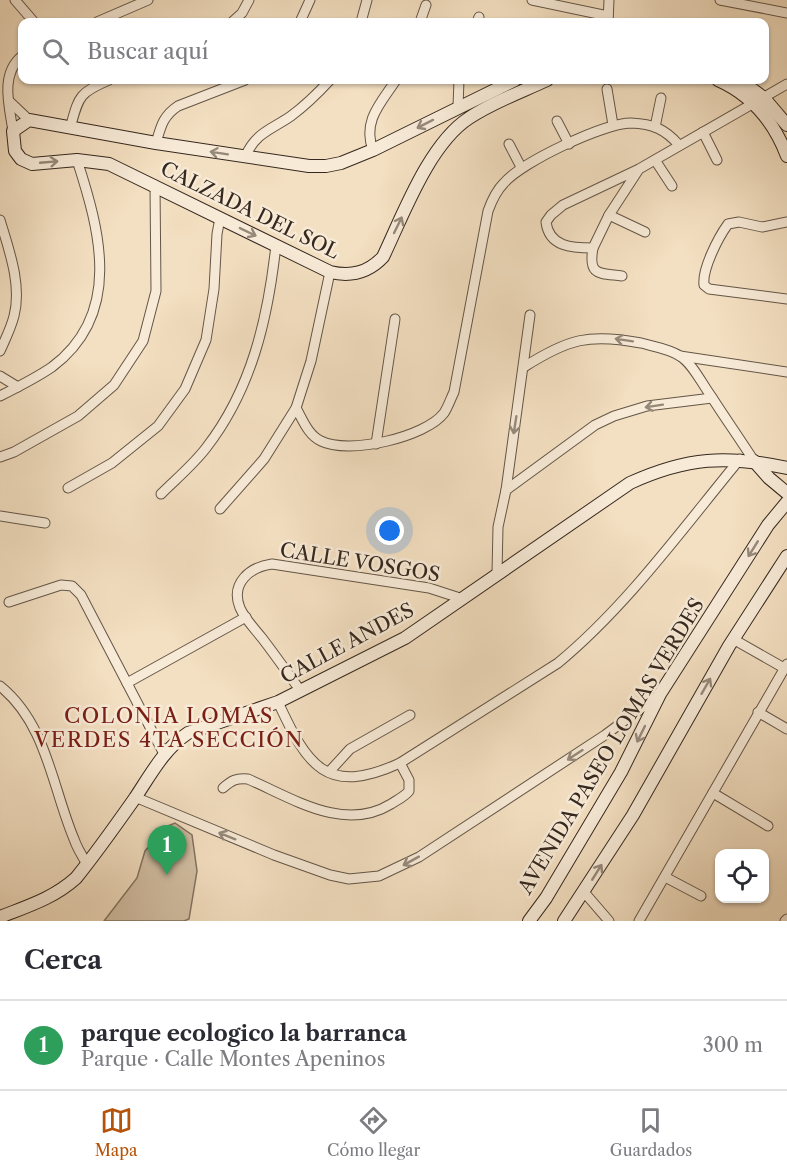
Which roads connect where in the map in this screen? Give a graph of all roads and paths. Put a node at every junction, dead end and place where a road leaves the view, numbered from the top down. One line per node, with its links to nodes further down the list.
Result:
1 (15, 0): 11 (street)
2 (148, 0): 12 (street)
3 (249, 0): 13 (street)
4 (310, 0): 14 (street)
5 (367, 0): 15 (street)
6 (532, 0): 17 (street)
7 (609, 0): 18 (street)
8 (720, 0): 10 (street)
9 (426, 5): 16 (street)
10 (787, 13)
11 (31, 18)
12 (106, 18)
13 (236, 18)
14 (302, 18)
15 (362, 18)
16 (421, 18)
17 (604, 18)
18 (608, 18)
19 (18, 59): 33 (street, CALZADA DEL SOL)
20 (98, 84): 40 (street)
21 (235, 84): 43 (street)
22 (326, 84): 49 (street)
23 (393, 84): 47 (street)
24 (459, 84): 34 (street)
25 (507, 84): 34 (street, CALZADA DEL SOL)
26 (539, 84): 64 (street, CALZADA DEL SOL, one-way to 26)
27 (726, 84): 32 (street)
28 (744, 84): 32 (street)
29 (787, 84): 32 (street)
30 (607, 89): 37 (street)
31 (661, 98): 39 (street)
32 (760, 100): 38 (street); 42 (street); 48 (street)
33 (9, 101): 35 (street); 41 (street, CALZADA DEL SOL)
34 (458, 107): 47 (street, CALZADA DEL SOL, one-way to 47)
35 (30, 120): 40 (street, CALZADA DEL SOL); 41 (street)
36 (557, 121): 45 (street)
37 (613, 125): 39 (street); 45 (street)
38 (787, 125)
39 (655, 127): 46 (street)
40 (70, 128): 43 (street, CALZADA DEL SOL)
41 (13, 131): 50 (street, CALZADA DEL SOL, one-way to 50)
42 (703, 132): 46 (street); 52 (street)
43 (156, 143): 49 (street, CALZADA DEL SOL, one-way to 43)
44 (509, 144): 53 (street)
45 (569, 144): 53 (street)
46 (679, 145): 51 (street)
47 (373, 150): 49 (street, CALZADA DEL SOL)
48 (787, 156)
49 (245, 157)
50 (77, 160): 55 (street, CALZADA DEL SOL); 74 (street)
51 (654, 160): 54 (street); 56 (street)
52 (717, 160)
53 (521, 167): 78 (street)
54 (639, 169): 57 (street); 63 (street)
55 (155, 185): 58 (street, CALZADA DEL SOL); 79 (street)
56 (672, 186)
57 (609, 214): 61 (street); 63 (street)
58 (220, 218): 62 (street, CALZADA DEL SOL, one-way to 62); 83 (street)
59 (0, 220): 69 (street)
60 (787, 222): 66 (street)
61 (645, 232)
62 (276, 245): 64 (street, CALZADA DEL SOL); 86 (street)
63 (593, 248): 65 (street)
64 (330, 272): 77 (street)
65 (622, 276)
66 (787, 299)
67 (530, 315): 71 (street)
68 (395, 319): 78 (street)
69 (0, 351)
70 (680, 356): 71 (street, one-way to 71); 72 (street); 76 (street)
71 (524, 367): 84 (street, one-way to 84)
72 (787, 372)
73 (0, 376): 74 (street)
74 (18, 387): 75 (street)
75 (0, 396)
76 (712, 398): 81 (street); 84 (street, one-way to 84)
77 (296, 408): 78 (street); 88 (street)
78 (376, 444)
79 (0, 458)
80 (740, 459): 81 (street, CALLE ANDES); 92 (street, CALLE ANDES); 107 (street)
81 (754, 461): 82 (street, CALLE ANDES); 85 (street)
82 (787, 468)
83 (68, 488)
84 (506, 490): 92 (street)
85 (787, 493)
86 (161, 494)
87 (787, 502): 101 (street, AVENIDA PASEO LOMAS VERDES, one-way to 101)
88 (220, 509)
89 (0, 516): 90 (street)
90 (45, 523)
91 (787, 556): 96 (street)
92 (497, 573): 93 (street, CALLE ANDES)
93 (464, 598): 95 (street, CALLE VOSGOS); 100 (street, CALLE ANDES)
94 (9, 602): 98 (street)
95 (246, 617): 98 (street); 100 (street, CALLE VOSGOS)
96 (734, 639): 97 (street); 115 (street, one-way to 96)
97 (786, 666): 103 (street)
98 (127, 683): 106 (street)
99 (0, 686): 113 (street)
100 (300, 690): 102 (street, CALLE ANDES)
101 (660, 694): 111 (street, one-way to 111); 118 (street, AVENIDA PASEO LOMAS VERDES, one-way to 118)
102 (278, 702): 106 (street, CALLE ANDES); 108 (street)
103 (758, 712): 105 (street); 110 (street)
104 (410, 715): 108 (street)
105 (787, 729)
106 (164, 754): 111 (street, CALLE ANDES)
107 (400, 763): 108 (street); 109 (street)
108 (329, 772)
109 (223, 788)
110 (713, 793): 112 (street); 114 (street)
111 (135, 797): 113 (street, CALLE ANDES)
112 (768, 826)
113 (87, 864): 117 (street, CALLE ANDES)
114 (665, 877): 116 (street); 121 (street)
115 (584, 892): 119 (street); 120 (street)
116 (701, 896)
117 (0, 917)
118 (529, 921)
119 (564, 921)
120 (609, 921)
121 (639, 921)

